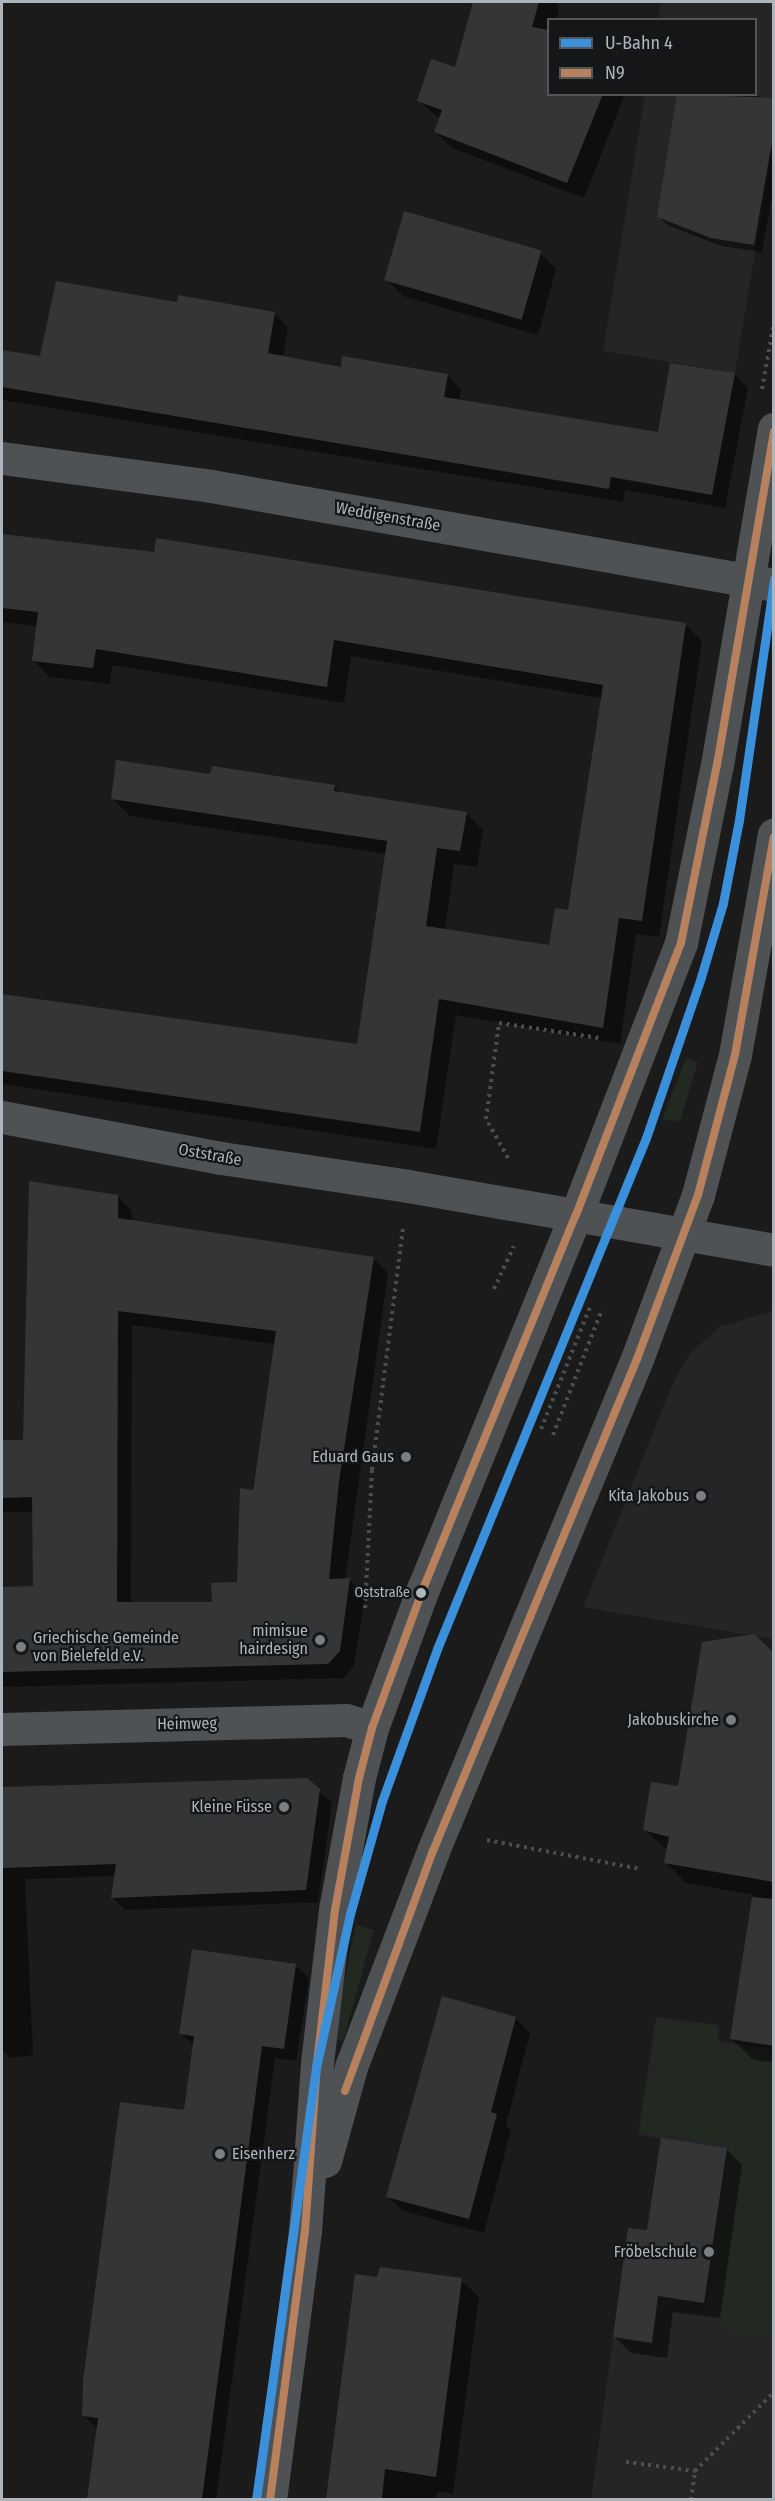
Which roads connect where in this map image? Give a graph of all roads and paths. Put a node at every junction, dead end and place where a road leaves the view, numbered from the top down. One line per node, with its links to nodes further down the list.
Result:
1 (774, 322): 2 (path)
2 (760, 398)
3 (774, 429): 5 (street)
4 (2, 458): 5 (street, Weddigenstraße)
5 (760, 583): 11 (street)
6 (774, 834): 12 (street)
7 (602, 1039): 9 (path)
8 (2, 1117): 10 (street, Oststraße)
9 (508, 1158)
10 (408, 1186): 11 (street, Oststraße); 18 (path)
11 (576, 1215): 12 (street, Oststraße); 19 (street)
12 (684, 1235): 13 (street, Oststraße); 23 (street)
13 (774, 1250)
14 (590, 1307): 16 (path)
15 (602, 1309): 17 (path)
16 (541, 1429)
17 (553, 1435)
18 (365, 1608)
19 (372, 1728): 20 (street, Heimweg); 23 (street)
20 (2, 1729)
21 (487, 1840): 22 (path)
22 (641, 1869)
23 (305, 2231): 27 (street)
24 (774, 2392): 26 (path)
25 (626, 2462): 26 (path)
26 (695, 2471): 28 (path)
27 (270, 2499)
28 (691, 2499)

